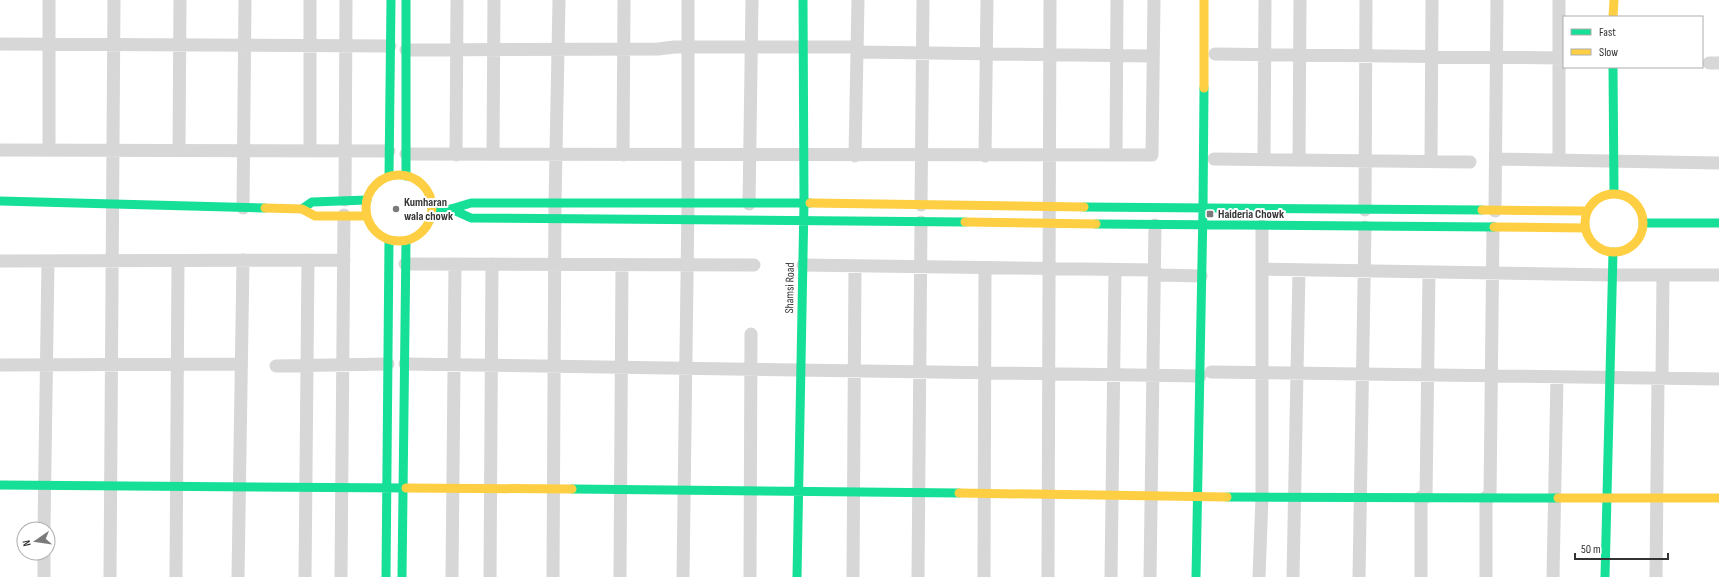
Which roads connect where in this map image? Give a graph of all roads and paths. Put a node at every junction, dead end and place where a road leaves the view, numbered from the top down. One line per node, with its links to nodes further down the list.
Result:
1 (49, 0): 32 (street)
2 (114, 0): 33 (street)
3 (180, 0): 34 (street)
4 (245, 0): 35 (street)
5 (310, 0): 36 (street)
6 (346, 0): 37 (street)
7 (391, 0): 38 (street)
8 (406, 0): 42 (street)
9 (457, 0): 43 (street)
10 (494, 0): 44 (street)
11 (559, 0): 45 (street)
12 (624, 0): 46 (street)
13 (688, 0): 39 (street)
14 (752, 0): 40 (street)
15 (803, 0): 41 (street, Shamsi Road)
16 (858, 0): 47 (street)
17 (923, 0): 48 (street)
18 (987, 0): 49 (street)
19 (1050, 0): 50 (street)
20 (1117, 0): 53 (street)
21 (1154, 0): 56 (street)
22 (1204, 0): 109 (street)
23 (1265, 0): 52 (street)
24 (1300, 0): 54 (street)
25 (1366, 0): 55 (street)
26 (1432, 0): 57 (street)
27 (1497, 0): 58 (street)
28 (1559, 0): 59 (street)
29 (1614, 0): 30 (street)
30 (1613, 16)
31 (0, 44): 32 (street)
32 (49, 44): 33 (street); 62 (street)
33 (114, 44): 34 (street); 63 (street)
34 (180, 45): 35 (street); 64 (street)
35 (244, 45): 36 (street); 65 (street)
36 (310, 45): 37 (street); 66 (street)
37 (345, 45): 38 (street); 67 (street)
38 (390, 46): 68 (street)
39 (687, 47): 40 (street); 46 (street); 74 (street)
40 (751, 47): 41 (street); 75 (street)
41 (803, 47): 47 (street); 76 (street, Shamsi Road)
42 (406, 50): 43 (street); 69 (street)
43 (457, 50): 44 (street); 71 (street)
44 (494, 50): 45 (street); 70 (street)
45 (558, 50): 46 (street); 72 (street)
46 (623, 50): 73 (street)
47 (858, 50): 48 (street); 78 (street)
48 (922, 53): 49 (street); 79 (street)
49 (986, 53): 50 (street); 80 (street)
50 (1050, 54): 53 (street); 81 (street)
51 (1215, 54): 52 (street)
52 (1265, 54): 54 (street); 84 (street)
53 (1116, 55): 56 (street); 77 (street)
54 (1300, 55): 55 (street); 85 (street)
55 (1366, 55): 57 (street); 86 (street)
56 (1153, 56): 77 (street)
57 (1432, 56): 58 (street); 88 (street)
58 (1497, 57): 59 (street); 83 (street)
59 (1562, 58): 87 (street)
60 (1613, 68): 89 (street)
61 (0, 150): 62 (street)
62 (49, 150): 63 (street)
63 (113, 150): 64 (street); 101 (street)
64 (179, 150): 65 (street)
65 (244, 150): 66 (street); 106 (street)
66 (310, 150): 67 (street)
67 (345, 151): 68 (street); 96 (street)
68 (389, 151): 92 (street)
69 (406, 154): 71 (street); 93 (street)
70 (493, 154): 71 (street); 72 (street)
71 (456, 155)
72 (557, 155): 73 (street); 99 (street)
73 (623, 155): 74 (street)
74 (688, 155): 75 (street); 102 (street)
75 (749, 155): 76 (street); 103 (street)
76 (803, 155): 78 (street); 100 (street, Shamsi Road)
77 (1116, 155): 81 (street)
78 (855, 156): 79 (street)
79 (922, 156): 80 (street); 104 (street)
80 (985, 156): 81 (street)
81 (1048, 156): 105 (street)
82 (1214, 159): 84 (street)
83 (1496, 159): 87 (street); 113 (street)
84 (1264, 160): 85 (street)
85 (1299, 160): 86 (street)
86 (1365, 160): 88 (street); 112 (street)
87 (1559, 160): 89 (street)
88 (1431, 161): 90 (street)
89 (1613, 161): 91 (street); 94 (street)
90 (1470, 162)
91 (1719, 163)
92 (388, 176): 93 (street); 97 (street)
93 (406, 176): 108 (street)
94 (1614, 194): 114 (street); 121 (street)
95 (1214, 195): 110 (street)
96 (345, 200): 97 (street); 107 (street)
97 (367, 200): 116 (street)
98 (0, 201): 101 (street)
99 (555, 203): 102 (street); 111 (street); 117 (street)
100 (804, 203): 103 (street); 104 (street); 119 (street, Shamsi Road)
101 (113, 204): 106 (street); 140 (street)
102 (688, 204): 103 (street); 118 (street)
103 (749, 204)
104 (921, 205): 105 (street)
105 (1049, 207): 109 (street); 123 (street)
106 (243, 208): 107 (street)
107 (302, 209): 115 (street)
108 (432, 209): 111 (street); 132 (street)
109 (1203, 209): 110 (street); 125 (street)
110 (1213, 209): 112 (street); 130 (street)
111 (451, 210): 117 (street)
112 (1365, 210): 113 (street)
113 (1495, 211): 114 (street)
114 (1587, 212): 129 (street)
115 (344, 215): 116 (street); 137 (street)
116 (367, 216): 131 (street)
117 (555, 218): 118 (street); 144 (street)
118 (688, 220): 119 (street); 147 (street)
119 (803, 221): 120 (street); 146 (street, Shamsi Road)
120 (921, 222): 123 (street); 150 (street)
121 (1643, 223): 122 (street); 133 (street)
122 (1719, 223)
123 (1048, 224): 124 (street); 152 (street)
124 (1155, 225): 125 (street); 155 (street)
125 (1203, 225): 130 (street); 163 (street)
126 (1262, 226): 127 (street); 130 (street); 153 (street)
127 (1365, 227): 128 (street); 157 (street)
128 (1494, 228): 129 (street); 159 (street)
129 (1585, 228): 133 (street)
130 (1213, 229)
131 (389, 240): 132 (street); 167 (street)
132 (406, 241): 141 (street)
133 (1613, 252): 160 (street)
134 (178, 260): 135 (street); 140 (street); 165 (street)
135 (242, 260): 136 (street); 166 (street)
136 (308, 260): 137 (street); 172 (street)
137 (344, 260): 173 (street)
138 (0, 261): 139 (street)
139 (48, 261): 140 (street); 170 (street)
140 (112, 261): 171 (street)
141 (405, 264): 142 (street); 168 (street)
142 (455, 264): 143 (street); 174 (street)
143 (492, 264): 144 (street); 176 (street)
144 (555, 265): 145 (street); 177 (street)
145 (622, 265): 147 (street); 178 (street)
146 (803, 265): 149 (street); 181 (street, Shamsi Road)
147 (687, 266): 148 (street); 179 (street)
148 (754, 266)
149 (855, 266): 150 (street); 182 (street)
150 (921, 267): 151 (street); 183 (street)
151 (985, 268): 152 (street); 184 (street)
152 (1048, 269): 154 (street); 185 (street)
153 (1262, 269): 156 (street); 187 (street)
154 (1115, 270): 155 (street); 188 (street)
155 (1154, 270): 163 (street); 191 (street)
156 (1299, 270): 157 (street); 189 (street)
157 (1364, 271): 158 (street); 190 (street)
158 (1429, 272): 159 (street); 192 (street)
159 (1493, 273): 160 (street); 193 (street)
160 (1612, 275): 161 (street); 195 (street)
161 (1663, 275): 162 (street); 196 (street)
162 (1719, 275)
163 (1201, 276): 186 (street)
164 (751, 334): 180 (street)
165 (178, 364): 166 (street); 171 (street); 201 (street)
166 (241, 364): 202 (street)
167 (388, 364): 173 (street); 205 (street)
168 (404, 364): 174 (street); 206 (street)
169 (0, 365): 170 (street)
170 (46, 365): 171 (street); 199 (street)
171 (112, 365): 200 (street)
172 (307, 365): 173 (street); 175 (street); 203 (street)
173 (343, 365): 204 (street)
174 (454, 365): 176 (street); 207 (street)
175 (276, 366)
176 (491, 366): 177 (street); 208 (street)
177 (555, 366): 178 (street); 209 (street)
178 (621, 367): 179 (street); 210 (street)
179 (686, 368): 180 (street); 211 (street)
180 (751, 369): 181 (street); 212 (street)
181 (801, 370): 182 (street); 213 (street, Shamsi Road)
182 (854, 371): 183 (street); 214 (street)
183 (920, 372): 184 (street); 215 (street)
184 (985, 372): 185 (street); 216 (street)
185 (1048, 373): 188 (street); 217 (street)
186 (1208, 373): 187 (street); 191 (street); 220 (street)
187 (1262, 373): 189 (street); 221 (street)
188 (1114, 374): 191 (street); 218 (street)
189 (1297, 374): 190 (street); 222 (street)
190 (1362, 374): 192 (street); 223 (street)
191 (1152, 375): 219 (street)
192 (1428, 375): 193 (street); 224 (street)
193 (1492, 376): 194 (street); 225 (street)
194 (1557, 377): 195 (street); 226 (street)
195 (1609, 378): 196 (street); 227 (street)
196 (1660, 378): 197 (street); 228 (street)
197 (1719, 379)
198 (0, 484): 199 (street)
199 (45, 485): 200 (street); 230 (street)
200 (111, 485): 201 (street); 233 (street)
201 (177, 486): 202 (street); 234 (street)
202 (240, 487): 203 (street); 235 (street)
203 (306, 487): 204 (street); 236 (street)
204 (342, 488): 205 (street); 237 (street)
205 (387, 488): 206 (street); 238 (street)
206 (403, 488): 207 (street); 239 (street)
207 (453, 488): 208 (street); 240 (street)
208 (490, 488): 209 (street); 241 (street)
209 (554, 489): 210 (street); 242 (street)
210 (620, 489): 211 (street); 243 (street)
211 (684, 490): 212 (street); 244 (street)
212 (750, 490): 213 (street); 245 (street)
213 (798, 490): 214 (street); 246 (street, Shamsi Road)
214 (853, 491): 215 (street); 247 (street)
215 (919, 492): 216 (street); 248 (street)
216 (984, 493): 217 (street); 249 (street)
217 (1048, 494): 218 (street); 250 (street)
218 (1112, 495): 219 (street); 251 (street)
219 (1151, 496): 220 (street); 252 (street)
220 (1198, 496): 221 (street); 253 (street)
221 (1262, 497): 222 (street); 254 (street)
222 (1294, 497): 223 (street); 255 (street)
223 (1361, 497): 224 (street); 256 (street)
224 (1423, 497): 225 (street); 257 (street)
225 (1488, 497): 226 (street); 258 (street)
226 (1555, 498): 227 (street); 259 (street)
227 (1606, 498): 228 (street); 260 (street)
228 (1657, 498): 229 (street); 261 (street)
229 (1719, 498)
230 (44, 521)
231 (44, 561): 232 (street)
232 (44, 577)
233 (110, 577)
234 (176, 577)
235 (238, 577)
236 (305, 577)
237 (341, 577)
238 (386, 577)
239 (402, 577)
240 (452, 577)
241 (490, 577)
242 (553, 577)
243 (620, 577)
244 (684, 577)
245 (750, 577)
246 (798, 577)
247 (853, 577)
248 (918, 577)
249 (984, 577)
250 (1048, 577)
251 (1111, 577)
252 (1150, 577)
253 (1196, 577)
254 (1259, 577)
255 (1293, 577)
256 (1359, 577)
257 (1421, 577)
258 (1486, 577)
259 (1553, 577)
260 (1605, 577)
261 (1656, 577)

